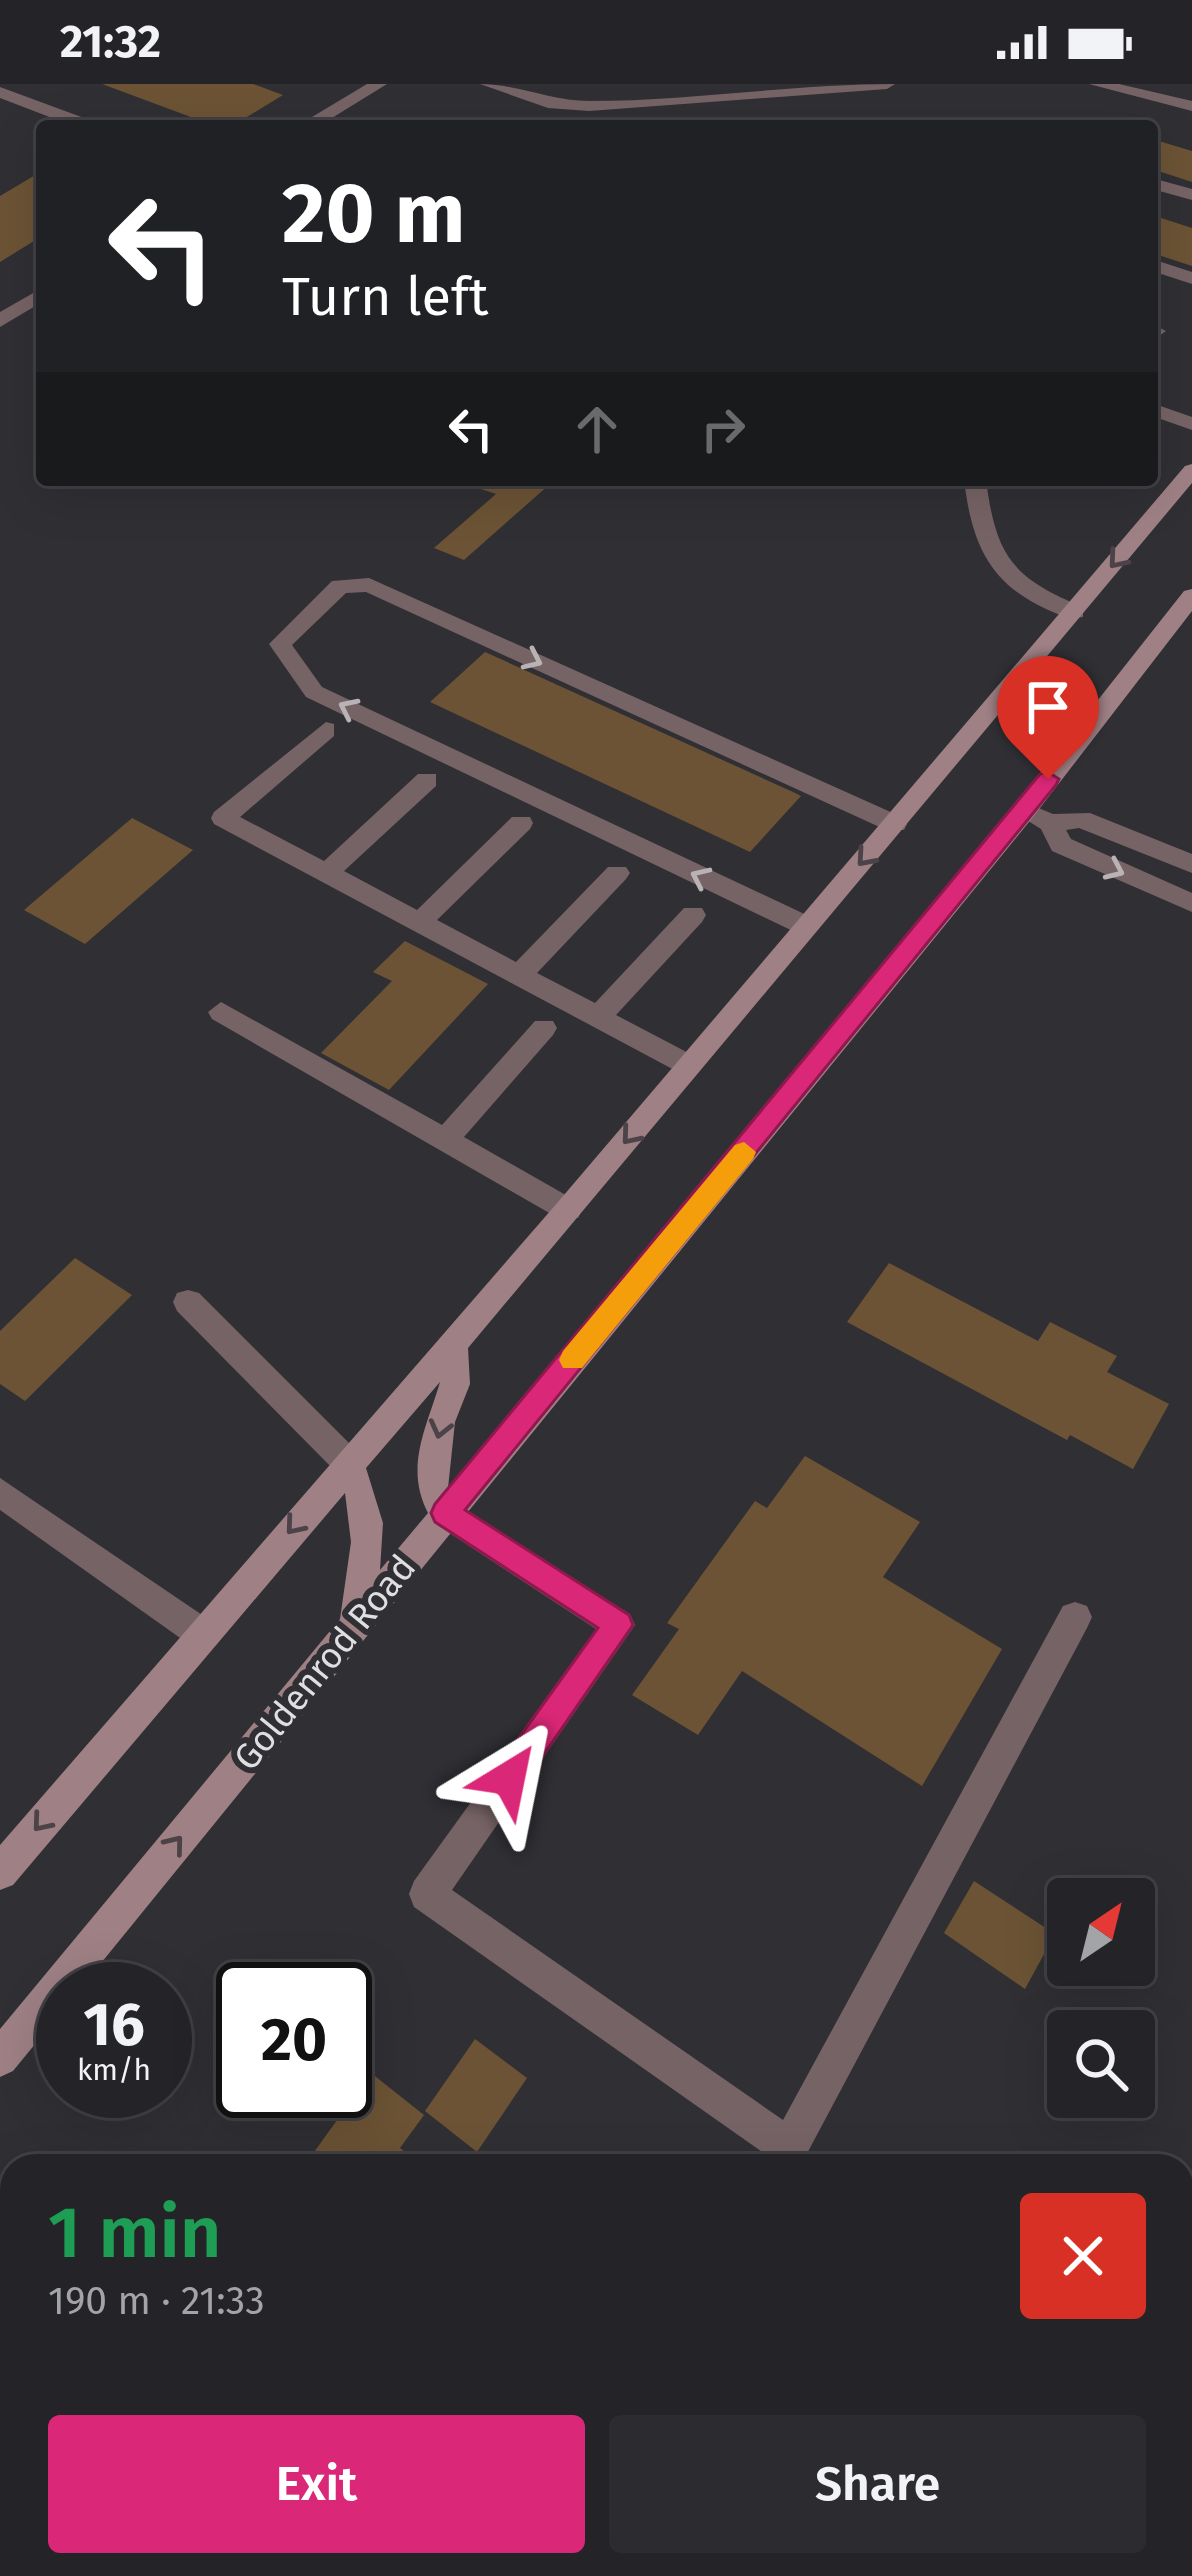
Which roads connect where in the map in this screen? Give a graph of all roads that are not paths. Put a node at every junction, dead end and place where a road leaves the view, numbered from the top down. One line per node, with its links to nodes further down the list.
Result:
1 (379, 84): 10 (lane)
2 (488, 84): 8 (lane)
3 (886, 84): 8 (lane)
4 (1097, 84): 6 (lane)
5 (0, 92): 9 (lane)
6 (1136, 96): 7 (lane); 12 (lane)
7 (1192, 102)
8 (569, 105): 11 (lane)
9 (72, 120)
10 (316, 120)
11 (590, 120)
12 (1192, 125)
13 (1158, 185): 14 (lane)
14 (1192, 195)
15 (1158, 267): 16 (lane)
16 (1192, 278)
17 (36, 298): 18 (lane)
18 (0, 321)
19 (1158, 411): 20 (lane)
20 (1192, 424)
21 (1192, 470): 24 (main road, one-way to 24)
22 (976, 486): 24 (lane)
23 (1192, 596): 27 (main road, Goldenrod Road)
24 (1075, 612): 29 (main road)
25 (326, 730): 31 (lane)
26 (427, 780): 31 (lane)
27 (1037, 817): 30 (lane); 33 (lane, one-way to 33); 48 (main road, Goldenrod Road)
28 (521, 824): 35 (lane)
29 (895, 824): 36 (main road, one-way to 36); 36 (lane, one-way to 29)
30 (1192, 864)
31 (326, 872): 35 (lane)
32 (616, 873): 37 (lane)
33 (1192, 903)
34 (693, 915): 39 (lane)
35 (420, 922): 37 (lane)
36 (806, 926): 41 (main road)
37 (520, 974): 39 (lane)
38 (220, 1012): 42 (lane)
39 (599, 1016): 41 (lane)
40 (544, 1028): 42 (lane)
41 (688, 1065): 43 (main road, one-way to 43)
42 (444, 1141): 43 (lane)
43 (568, 1210): 45 (main road)
44 (188, 1302): 46 (lane)
45 (453, 1343): 46 (main road); 48 (main road, one-way to 48)
46 (347, 1463): 50 (main road); 51 (main road, one-way to 51)
47 (0, 1492): 51 (lane)
48 (445, 1513): 49 (lane); 50 (main road, Goldenrod Road)
49 (1075, 1617)
50 (356, 1624): 53 (main road, Goldenrod Road, one-way to 50)
51 (202, 1634): 52 (main road, one-way to 52)
52 (0, 1872)
53 (0, 2057)

